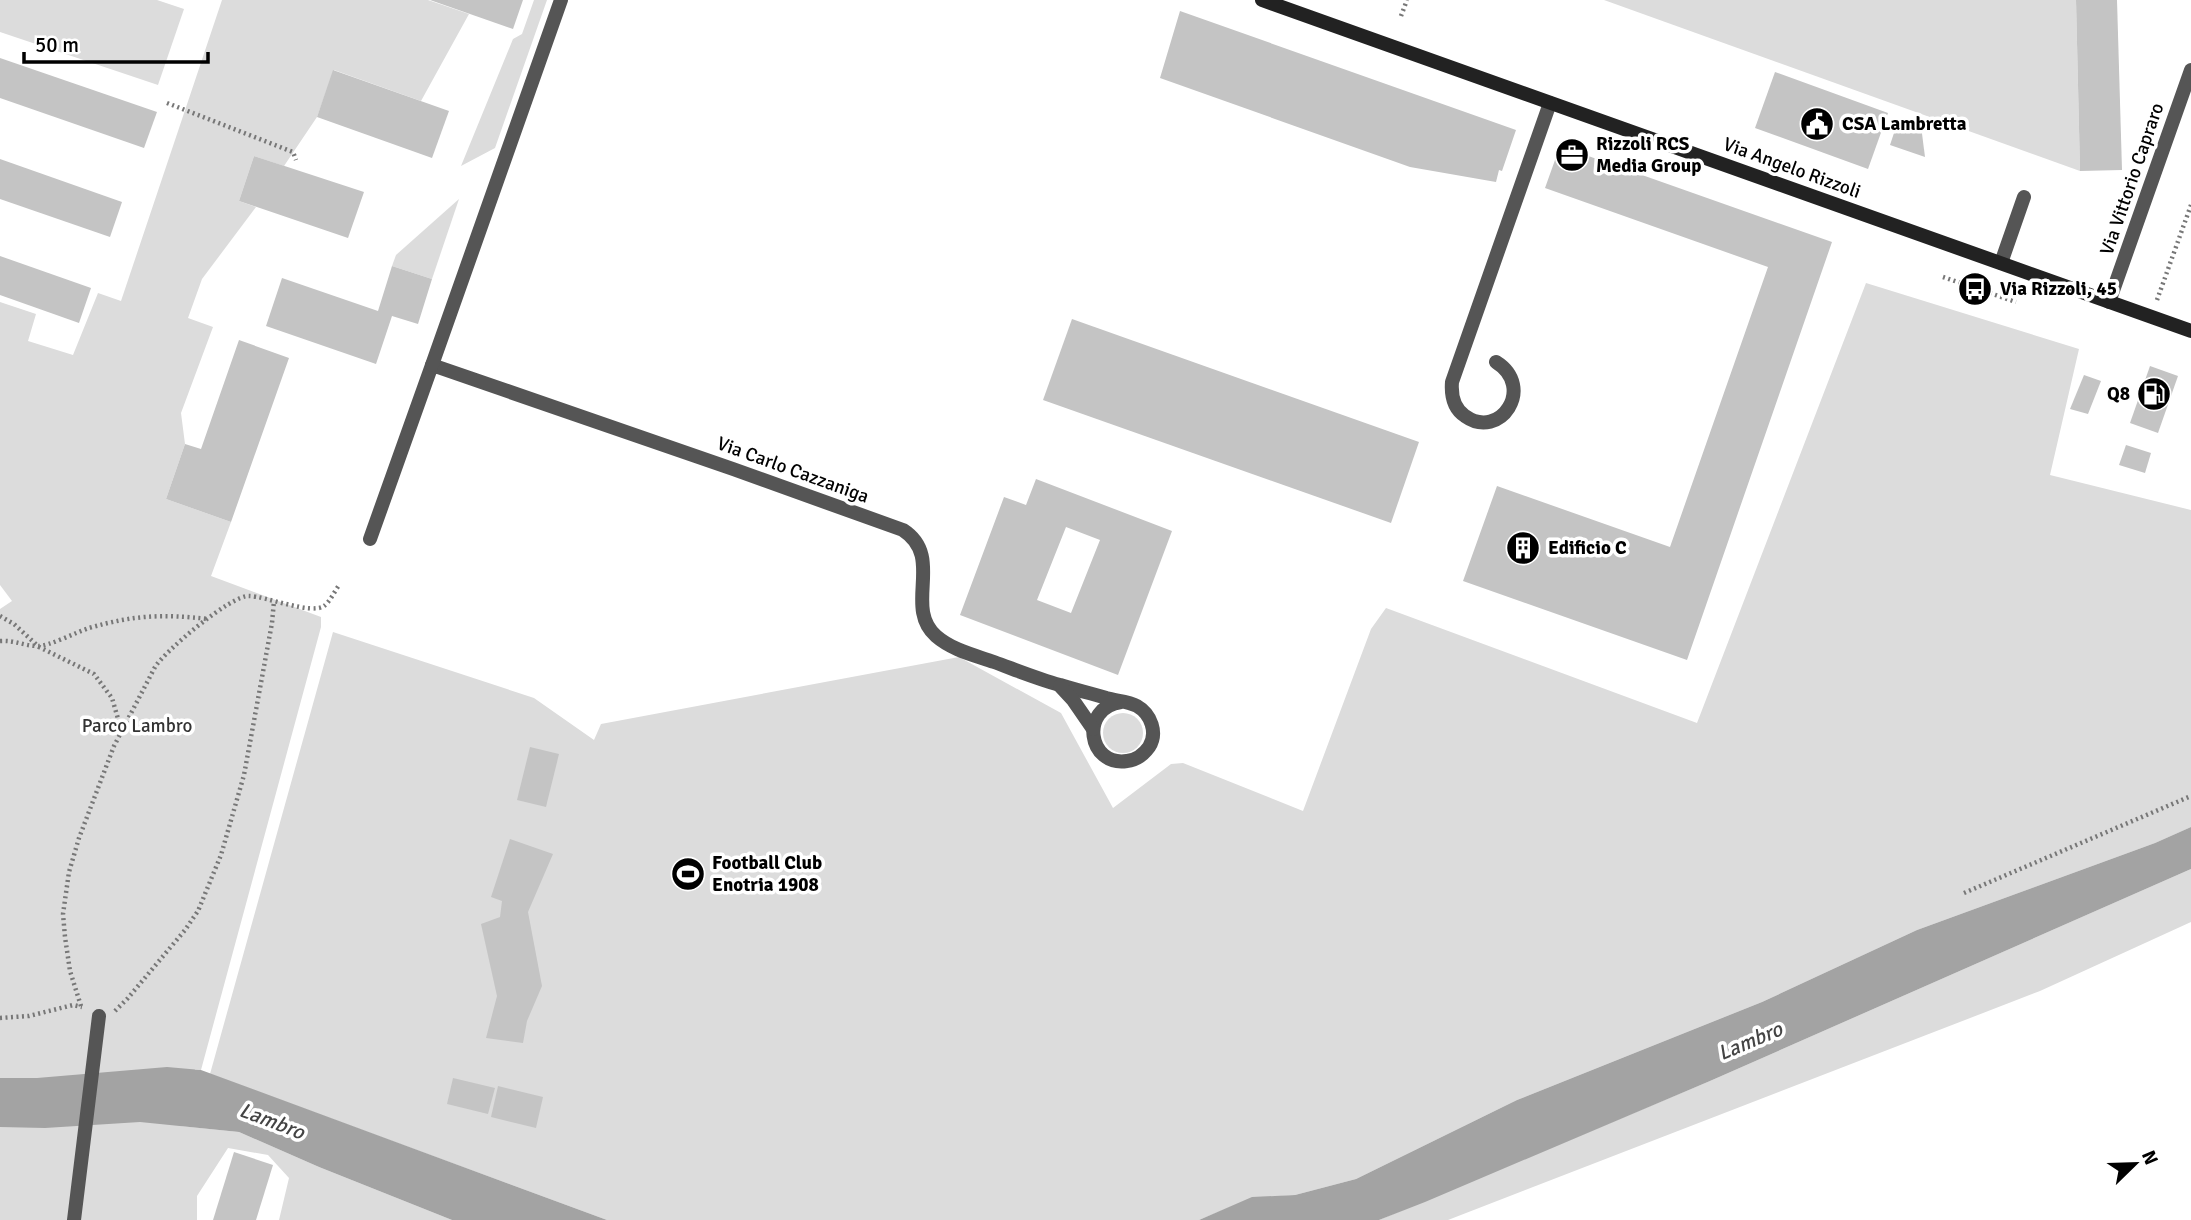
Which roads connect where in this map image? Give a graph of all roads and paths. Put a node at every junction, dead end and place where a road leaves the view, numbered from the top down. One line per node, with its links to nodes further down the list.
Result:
1 (561, 0): 18 (street)
2 (1262, 0): 7 (street, Via Angelo Rizzoli)
3 (1407, 0): 4 (path)
4 (1401, 16)
5 (2191, 70): 14 (street, Via Vittorio Capraro)
6 (167, 103): 8 (path)
7 (1550, 103): 11 (street, Via Angelo Rizzoli); 17 (street)
8 (296, 160)
9 (2024, 197): 11 (street)
10 (2191, 205): 15 (path)
11 (2001, 263): 14 (street, Via Angelo Rizzoli)
12 (1943, 277): 13 (path)
13 (2016, 302)
14 (2109, 302): 15 (street, Via Angelo Rizzoli)
15 (2151, 317): 16 (street, Via Angelo Rizzoli)
16 (2191, 331)
17 (1496, 362)
18 (432, 365): 19 (street); 26 (street, Via Carlo Cazzaniga)
19 (370, 539)
20 (340, 584): 21 (path)
21 (274, 601): 23 (path); 33 (path)
22 (0, 616): 25 (path)
23 (209, 619): 25 (path); 28 (path)
24 (0, 641): 25 (path)
25 (39, 647): 28 (path)
26 (1059, 685): 27 (street, Via Carlo Cazzaniga); 29 (street)
27 (1121, 702): 29 (street); 29 (street)
28 (121, 729): 32 (path)
29 (1093, 729)
30 (2191, 796): 31 (path)
31 (1964, 893)
32 (81, 1006): 33 (path); 34 (path)
33 (99, 1016): 35 (street)
34 (0, 1018)
35 (74, 1220)

